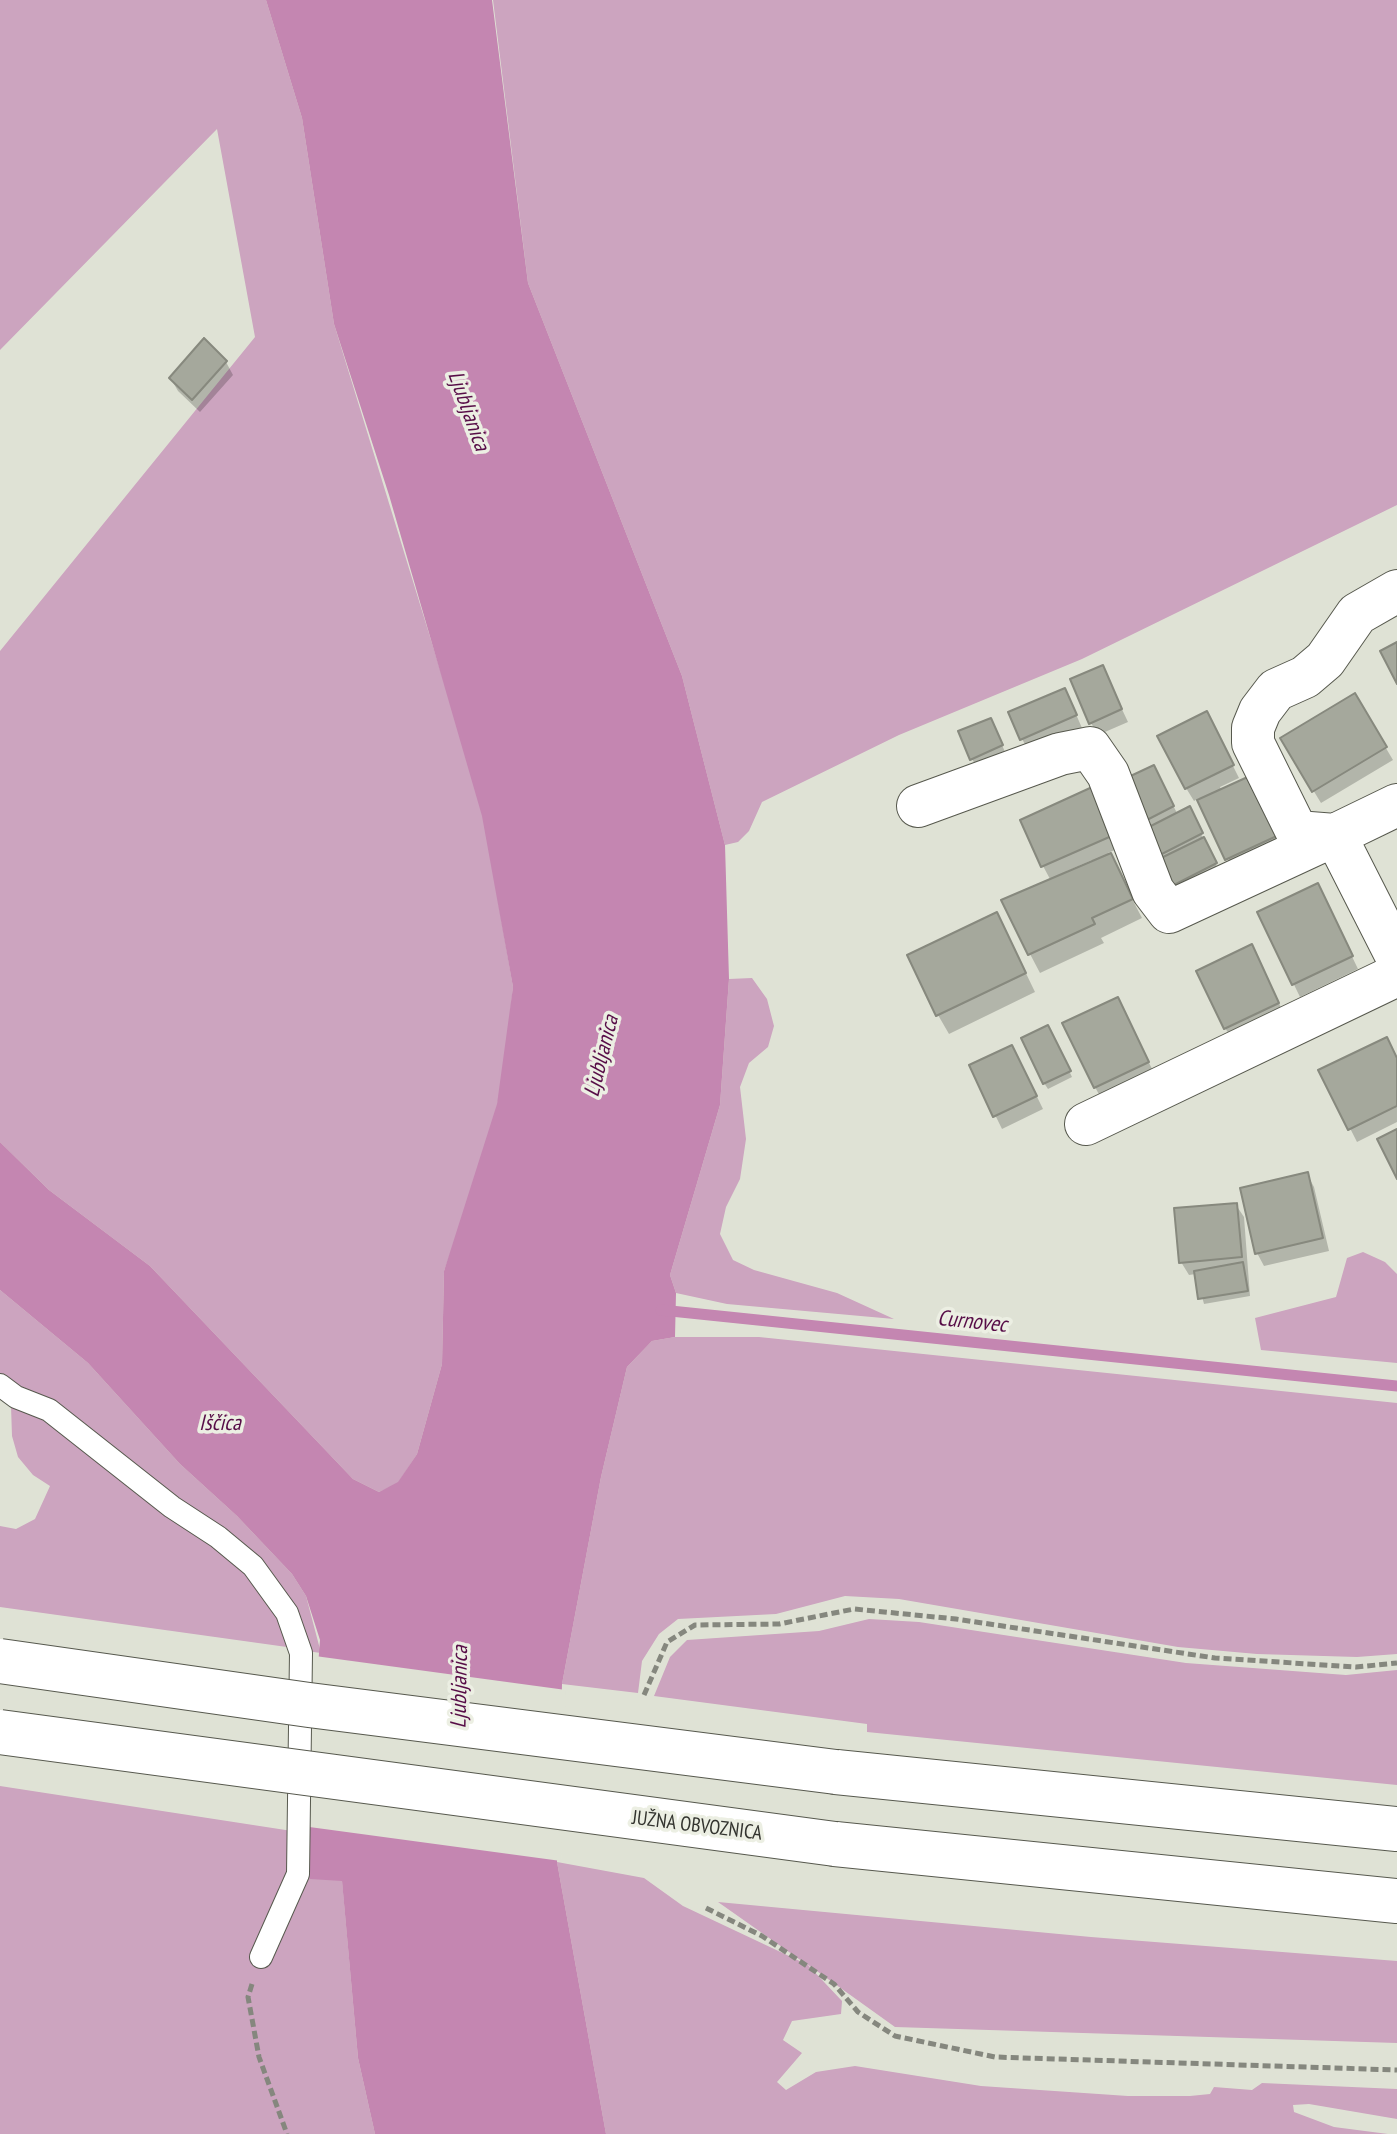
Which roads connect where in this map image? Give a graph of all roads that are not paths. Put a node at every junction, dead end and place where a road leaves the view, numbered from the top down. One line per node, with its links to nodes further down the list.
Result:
1 (1397, 591): 4 (street)
2 (1397, 805): 4 (street)
3 (918, 806): 4 (street)
4 (1335, 835): 5 (street)
5 (1397, 957)
6 (1397, 975): 7 (street)
7 (1086, 1124)
8 (0, 1385): 13 (lane)
9 (0, 1661): 11 (highway, bridge)
10 (0, 1732): 12 (highway, JUŽNA OBVOZNICA, bridge)
11 (1397, 1829)
12 (1397, 1901)
13 (261, 1957)

